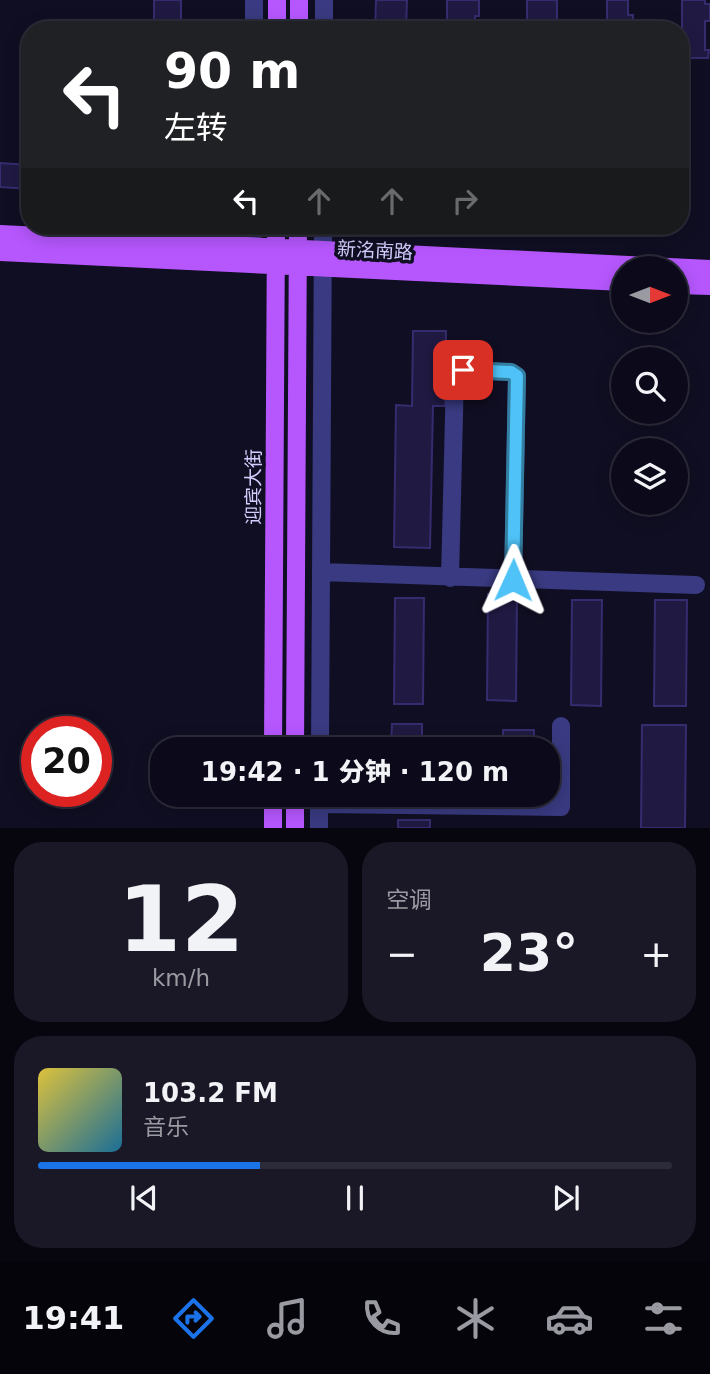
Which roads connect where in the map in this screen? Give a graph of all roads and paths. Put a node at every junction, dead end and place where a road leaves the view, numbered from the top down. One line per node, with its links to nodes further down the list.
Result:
1 (254, 0): 5 (street)
2 (277, 0): 6 (main road)
3 (299, 0): 7 (main road)
4 (324, 0): 8 (street)
5 (254, 21)
6 (277, 21)
7 (299, 21)
8 (324, 21)
9 (0, 234): 14 (main road, 新洺南路)
10 (252, 235): 14 (street)
11 (276, 235): 16 (main road, 迎宾大街)
12 (298, 235): 17 (main road)
13 (323, 235): 18 (street)
14 (252, 247): 16 (main road, 新洺南路)
15 (0, 252): 16 (main road, 新洺南路)
16 (275, 257): 17 (main road, 新洺南路); 28 (main road, 迎宾大街)
17 (298, 258): 18 (main road, 新洺南路); 29 (main road)
18 (322, 259): 19 (main road, 新洺南路); 20 (main road, 新洺南路); 23 (street)
19 (710, 268)
20 (611, 281)
21 (688, 285): 22 (main road)
22 (710, 286)
23 (321, 572): 24 (street); 30 (street)
24 (450, 578): 25 (street); 25 (street)
25 (513, 580): 26 (street)
26 (696, 585)
27 (561, 726): 34 (street)
28 (273, 737)
29 (295, 737)
30 (320, 737)
31 (273, 807): 35 (main road)
32 (295, 807): 36 (main road)
33 (319, 807): 37 (street)
34 (560, 807)
35 (273, 828)
36 (295, 828)
37 (319, 828)

